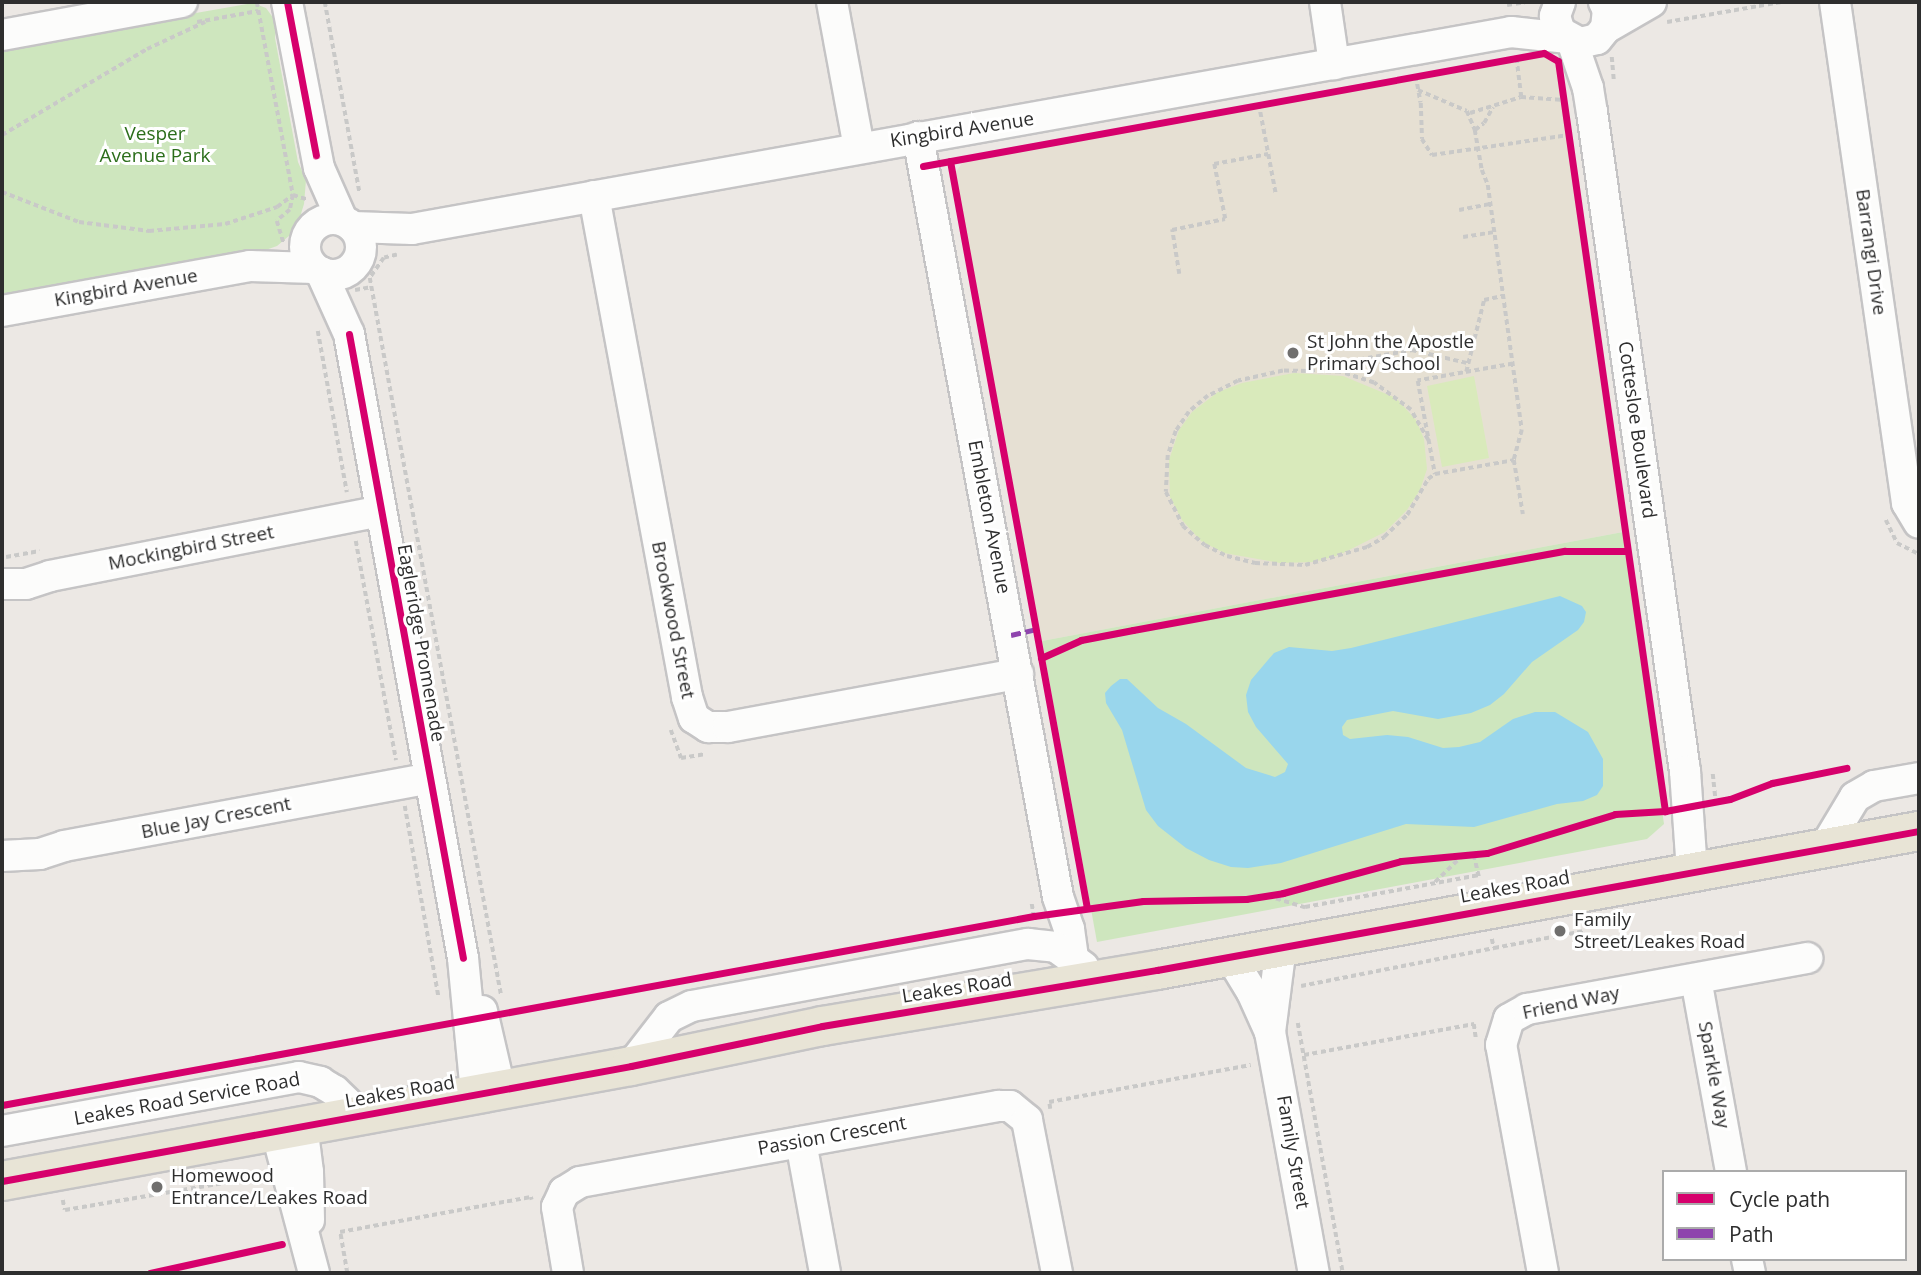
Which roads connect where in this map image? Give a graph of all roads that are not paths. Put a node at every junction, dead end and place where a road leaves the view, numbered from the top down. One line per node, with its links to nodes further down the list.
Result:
1 (182, 2): 10 (street)
2 (288, 2): 17 (street)
3 (832, 2): 15 (street)
4 (1325, 2): 12 (street)
5 (1559, 2): 8 (street, Kingbird Avenue); 11 (street, Cottesloe Boulevard)
6 (1836, 2): 25 (street, Barrangi Drive)
7 (1652, 7): 9 (street)
8 (1509, 18): 11 (street, Kingbird Avenue); 12 (street, Kingbird Avenue)
9 (1608, 28): 11 (street); 13 (street, Cottesloe Boulevard)
10 (2, 35)
11 (1569, 40): 13 (street, Cottesloe Boulevard)
12 (1334, 64): 14 (street, Kingbird Avenue)
13 (1589, 90): 33 (street, Cottesloe Boulevard)
14 (918, 137): 15 (street, Kingbird Avenue); 27 (street, Embleton Avenue)
15 (859, 147): 16 (street, Kingbird Avenue)
16 (594, 196): 18 (street, Kingbird Avenue); 27 (street, Brookwood Street)
17 (322, 216): 18 (street, Kingbird Avenue); 19 (street, Eagleridge Promenade); 20 (street, Kingbird Avenue); 21 (street, Eagleridge Promenade)
18 (412, 229): 19 (street, Kingbird Avenue)
19 (358, 260): 21 (street, Kingbird Avenue); 23 (street, Eagleridge Promenade)
20 (250, 265): 21 (street, Kingbird Avenue); 22 (street, Kingbird Avenue)
21 (318, 270): 23 (street, Eagleridge Promenade)
22 (2, 311)
23 (349, 334): 24 (street, Eagleridge Promenade)
24 (381, 511): 26 (street, Mockingbird Street); 28 (street, Eagleridge Promenade)
25 (1913, 513)
26 (2, 584)
27 (1018, 674): 34 (street, Embleton Avenue)
28 (430, 778): 32 (street, Blue Jay Crescent); 43 (street, Eagleridge Promenade)
29 (1919, 778): 31 (street)
30 (1919, 831): 31 (main road, Leakes Road)
31 (1825, 846): 33 (main road, Leakes Road)
32 (2, 856)
33 (1703, 869): 36 (main road, Leakes Road)
34 (1058, 897): 35 (street); 39 (street, Embleton Avenue)
35 (1028, 944): 39 (street, Leakes Road); 42 (street, Leakes Road)
36 (1281, 946): 37 (main road, Leakes Road); 41 (street, Family Street)
37 (1230, 956): 39 (main road, Leakes Road); 41 (street, Family Street)
38 (1807, 958): 40 (street, Friend Way)
39 (1086, 969): 42 (main road, Leakes Road)
40 (1696, 979): 48 (street, Sparkle Way); 55 (street, Friend Way)
41 (1270, 1032): 54 (street, Family Street)
42 (631, 1066): 43 (main road, Leakes Road)
43 (488, 1092): 44 (main road, Leakes Road)
44 (360, 1115): 45 (main road, Leakes Road); 46 (street, Leakes Road Service Road)
45 (289, 1128): 49 (main road, Leakes Road); 50 (street)
46 (2, 1131)
47 (801, 1142): 51 (street, Passion Crescent); 52 (street); 53 (street, Passion Crescent)
48 (1731, 1170)
49 (2, 1181)
50 (314, 1273)
51 (568, 1273)
52 (825, 1273)
53 (1056, 1273)
54 (1314, 1273)
55 (1543, 1273)

